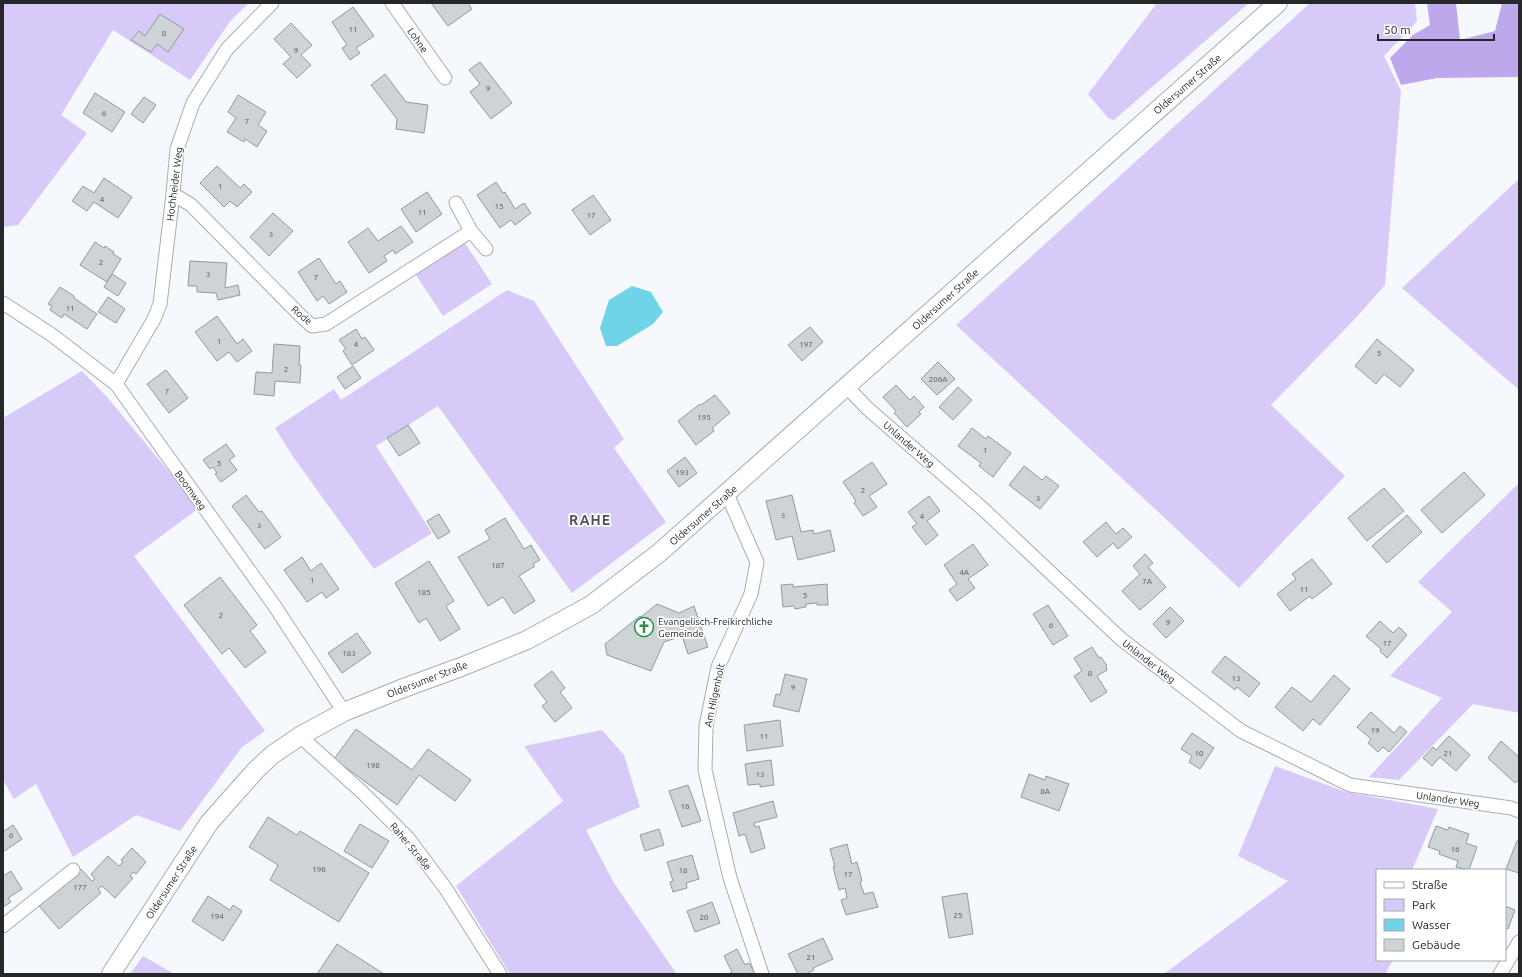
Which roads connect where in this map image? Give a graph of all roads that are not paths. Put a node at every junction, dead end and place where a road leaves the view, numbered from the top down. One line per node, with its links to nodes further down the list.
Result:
1 (272, 3): 5 (street, Hochheider Weg)
2 (392, 3): 4 (street, Lohne)
3 (1278, 3): 11 (main road, Oldersumer Straße)
4 (444, 78)
5 (173, 194): 7 (street, Rode); 10 (street, Hochheider Weg)
6 (456, 203): 7 (street)
7 (472, 231): 8 (street)
8 (486, 249)
9 (3, 303): 10 (street, Boomweg)
10 (116, 384): 13 (street, Boomweg)
11 (847, 387): 12 (main road, Oldersumer Straße); 15 (street, Unlander Weg)
12 (727, 494): 13 (main road, Oldersumer Straße); 21 (street, Am Hilgenholt)
13 (344, 712): 14 (main road, Oldersumer Straße)
14 (300, 736): 19 (main road, Oldersumer Straße); 20 (street, Raher Straße)
15 (1519, 811)
16 (73, 870): 17 (street)
17 (3, 926)
18 (1519, 942): 22 (street)
19 (111, 974)
20 (500, 974)
21 (762, 974)
22 (1500, 974)

